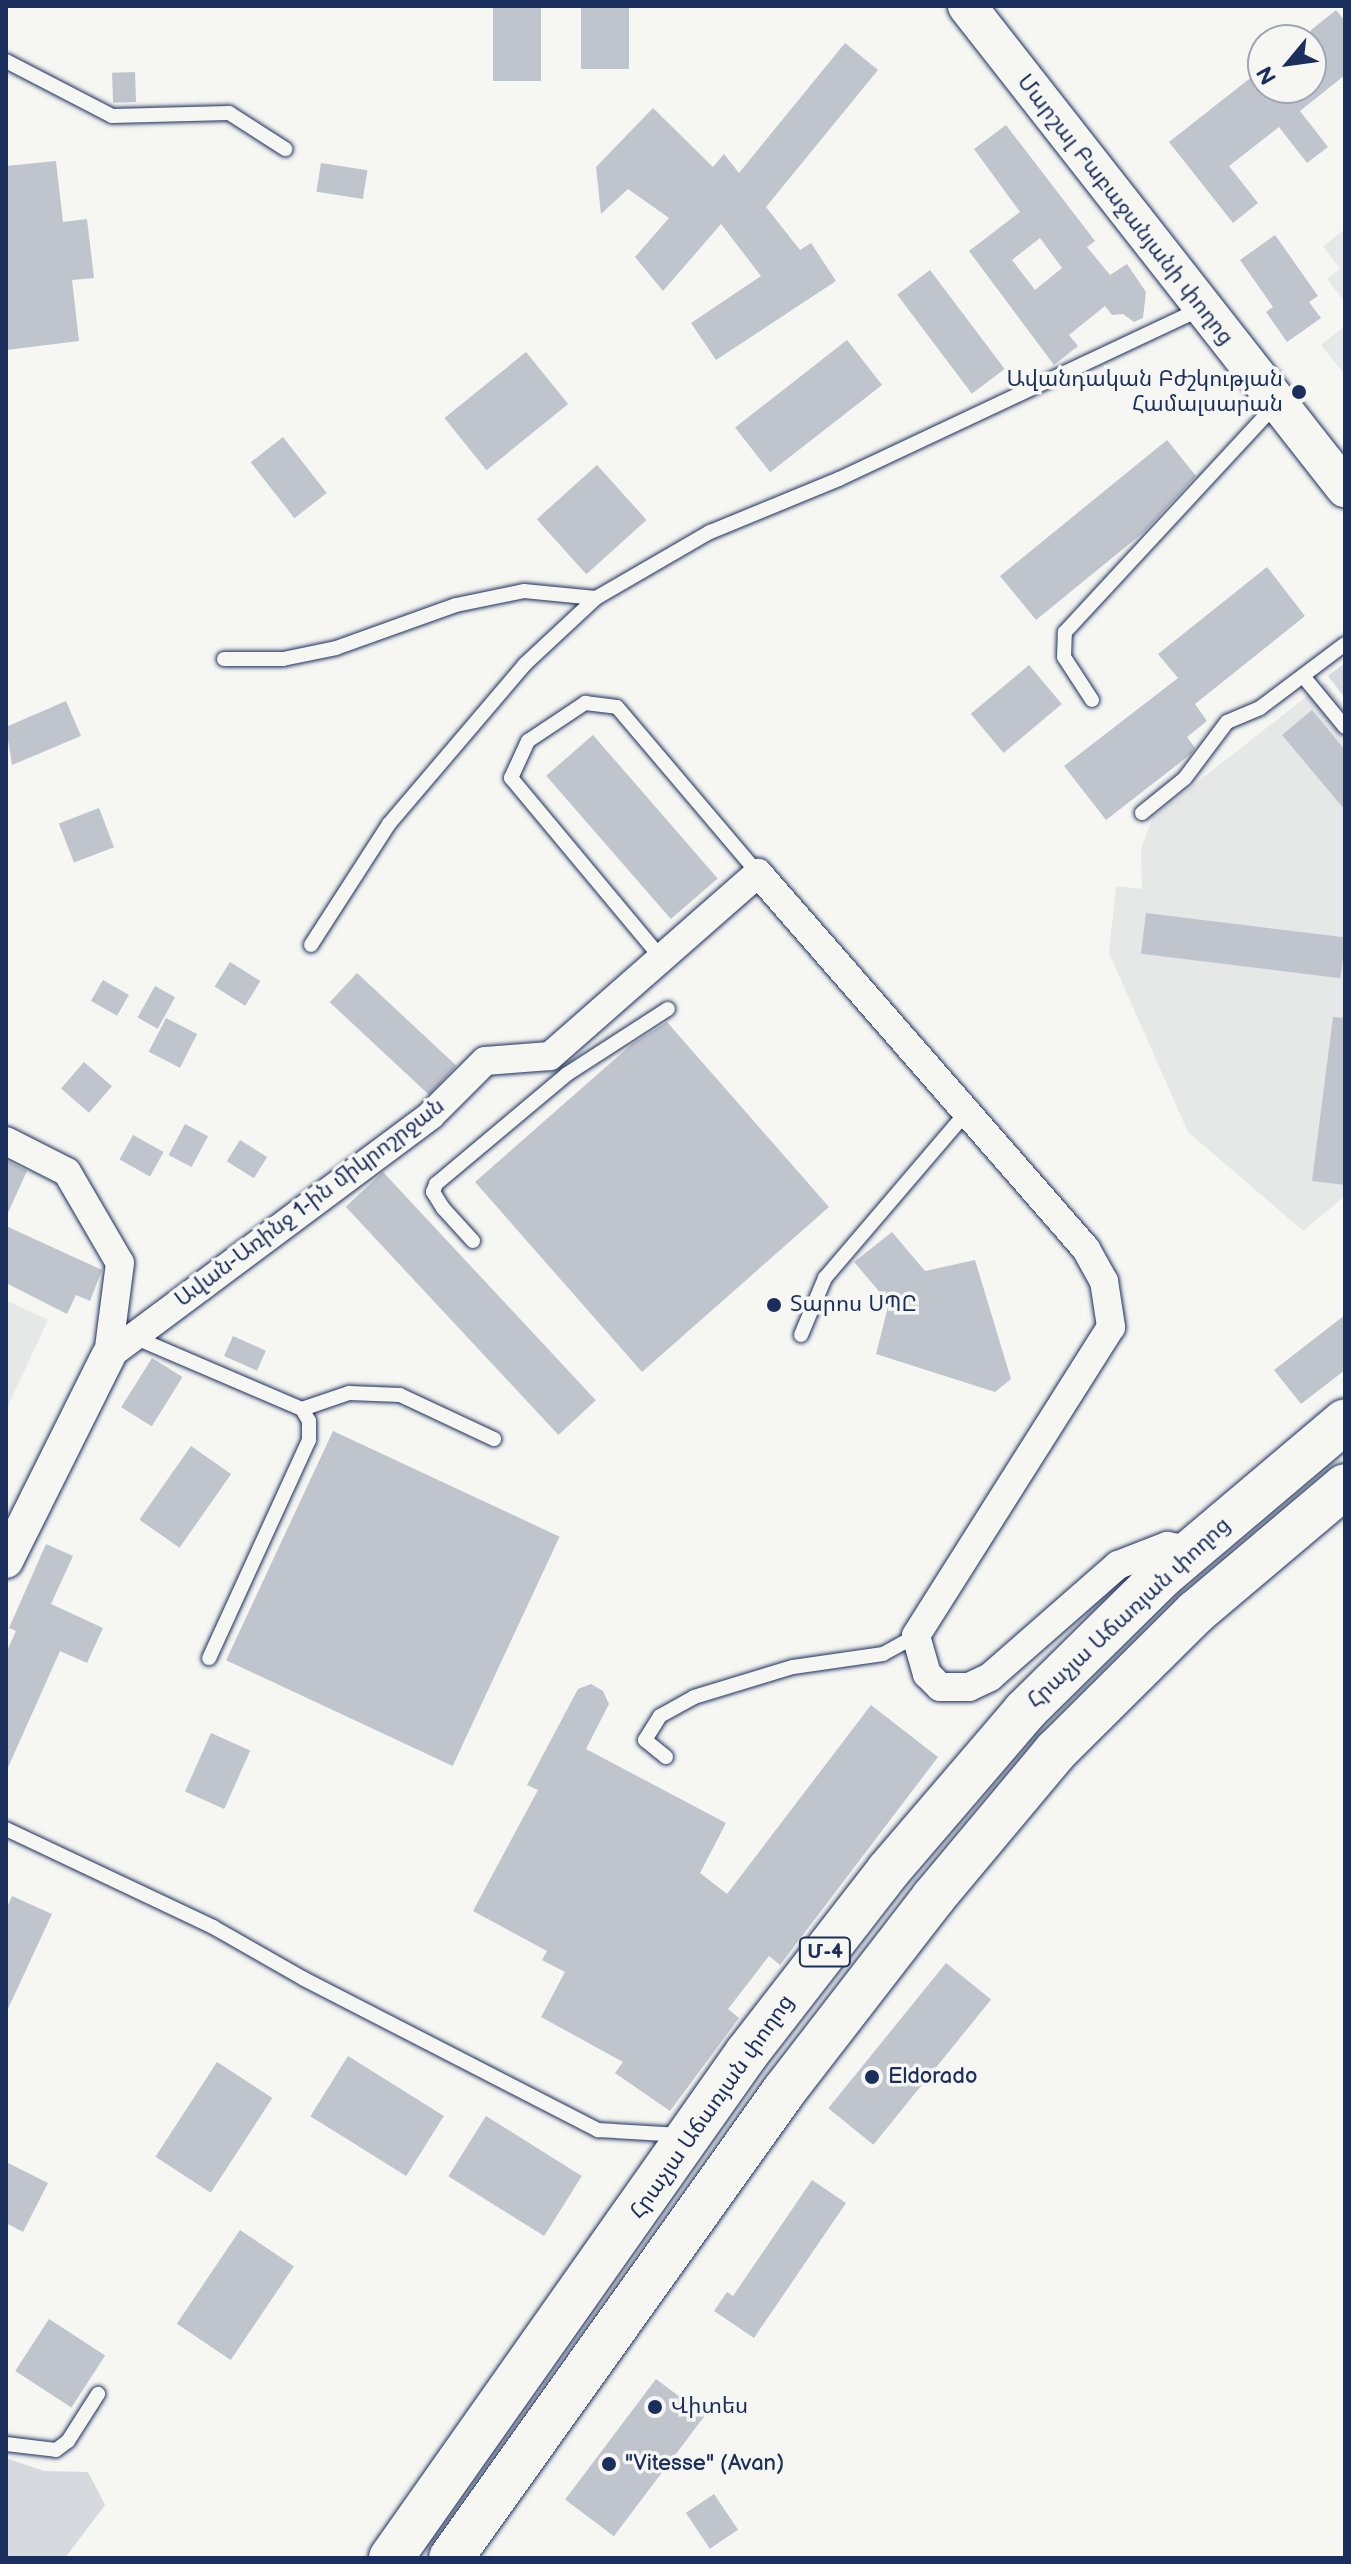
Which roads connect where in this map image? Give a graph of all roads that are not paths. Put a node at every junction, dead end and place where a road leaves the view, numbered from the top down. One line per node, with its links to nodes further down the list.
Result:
1 (967, 6): 4 (main road, Մարշալ Բաբաջանյանի փողոց)
2 (6, 61): 3 (lane)
3 (285, 149)
4 (1200, 309): 5 (main road, Մարշալ Բաբաջանյանի փողոց); 7 (lane)
5 (1278, 402): 6 (main road, Մարշալ Բաբաջանյանի փողոց); 11 (lane)
6 (1345, 488)
7 (596, 598): 9 (lane); 15 (lane)
8 (1345, 644): 10 (lane)
9 (224, 659)
10 (1303, 676): 12 (lane); 13 (lane)
11 (1092, 700)
12 (1345, 727)
13 (1142, 813)
14 (758, 873): 16 (street); 16 (lane); 19 (street)
15 (311, 945)
16 (662, 959): 18 (street)
17 (668, 1009): 18 (lane)
18 (558, 1065): 21 (lane); 23 (street, Ավան-Առինջ 1-ին միկրոշրջան)
19 (967, 1112): 22 (lane); 30 (street)
20 (6, 1141): 23 (street)
21 (473, 1241)
22 (801, 1335)
23 (121, 1346): 24 (lane); 29 (street)
24 (302, 1409): 26 (lane); 31 (lane)
25 (1345, 1421): 28 (highway, Հրաչյա Աճառյան փողոց / Մ-4)
26 (494, 1439)
27 (1340, 1500): 38 (highway, Հրաչյա Աճառյան փողոց / Մ-4)
28 (1191, 1550): 30 (street); 34 (highway, Հրաչյա Աճառյան փողոց / Մ-4)
29 (6, 1561)
30 (916, 1636): 32 (lane)
31 (209, 1658)
32 (666, 1757)
33 (6, 1829): 34 (lane)
34 (690, 2135): 37 (highway, Հրաչյա Աճառյան փողոց / Մ-4)
35 (98, 2394): 36 (lane)
36 (6, 2444)
37 (391, 2558)
38 (451, 2558)

